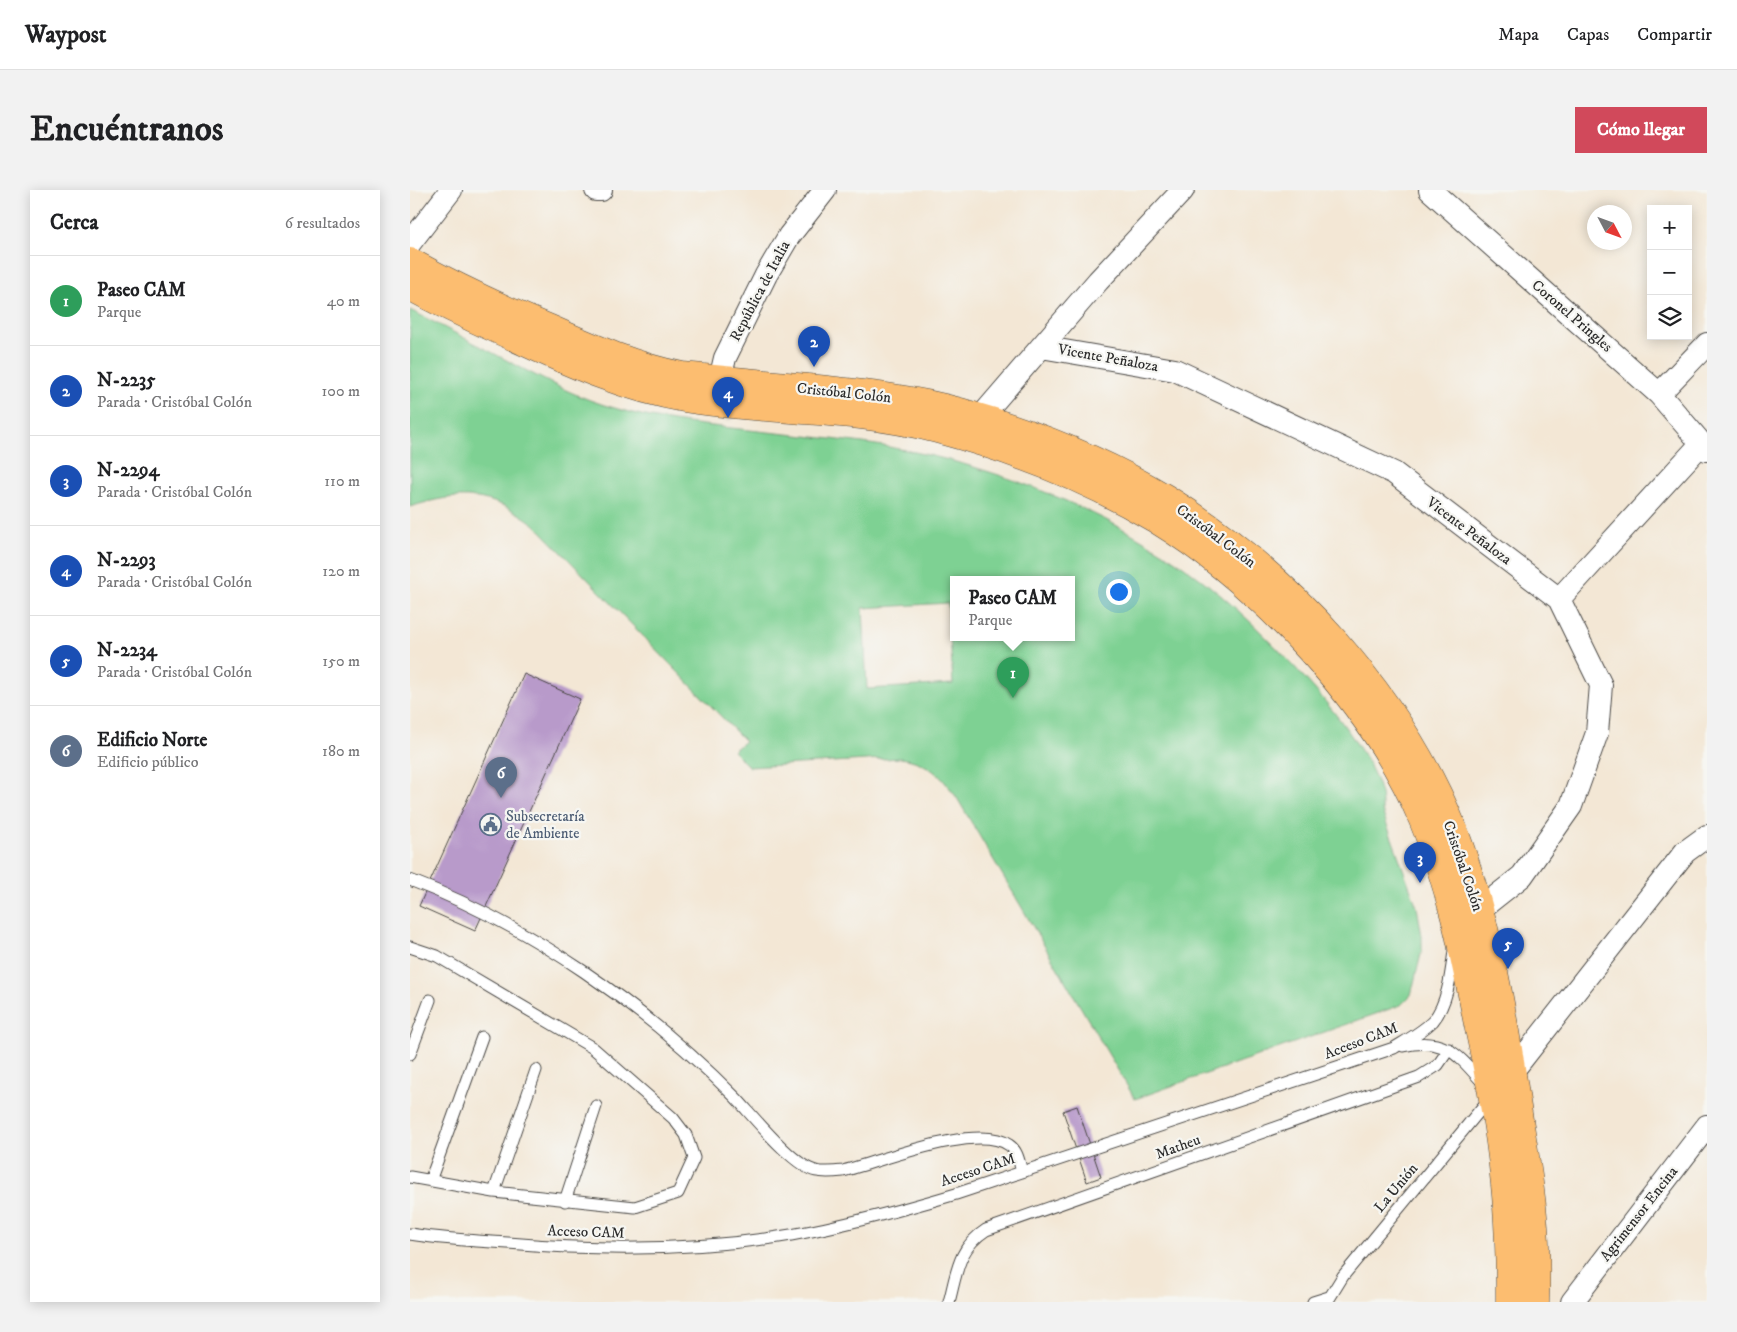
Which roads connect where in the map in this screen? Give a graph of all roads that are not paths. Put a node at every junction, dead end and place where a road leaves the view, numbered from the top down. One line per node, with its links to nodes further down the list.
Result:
1 (451, 190): 7 (street)
2 (596, 190): 3 (street)
3 (601, 190)
4 (824, 190): 12 (street, República de Italia)
5 (1183, 190): 11 (street)
6 (1430, 190): 13 (street, Coronel Pringles)
7 (410, 243)
8 (410, 262): 12 (main road, Cristóbal Colón)
9 (410, 286): 12 (main road, Cristóbal Colón)
10 (1707, 344): 13 (street)
11 (1041, 347): 14 (street); 16 (street, Vicente Peñaloza)
12 (717, 390): 14 (main road, Cristóbal Colón); 19 (main road, Cristóbal Colón)
13 (1659, 394): 15 (street, Coronel Pringles)
14 (980, 418): 19 (main road, Cristóbal Colón)
15 (1704, 447): 16 (street)
16 (1558, 599): 19 (street, Vicente Peñaloza)
17 (1707, 836): 27 (street)
18 (410, 880): 31 (lane)
19 (1469, 918): 23 (lane, Acceso CAM); 27 (main road, Cristóbal Colón); 28 (main road, Cristóbal Colón)
20 (410, 947): 35 (lane)
21 (430, 1000): 25 (lane)
22 (482, 1037): 33 (lane)
23 (1394, 1048): 24 (lane, Acceso CAM); 31 (lane, Acceso CAM)
24 (1448, 1049): 28 (lane, Acceso CAM); 38 (lane, Matheu)
25 (410, 1054)
26 (536, 1070): 34 (lane)
27 (1512, 1072): 41 (main road, Cristóbal Colón)
28 (1493, 1095): 37 (lane, La Unión); 40 (main road, Cristóbal Colón)
29 (596, 1106): 35 (lane)
30 (1707, 1126): 42 (street, Agrimensor Encina)
31 (1022, 1172): 36 (lane, Acceso CAM)
32 (410, 1177): 33 (lane)
33 (430, 1182): 34 (lane)
34 (494, 1192): 35 (lane)
35 (565, 1201)
36 (410, 1234)
37 (1328, 1299): 39 (lane)
38 (949, 1302)
39 (1313, 1302)
40 (1510, 1302)
41 (1535, 1302)
42 (1572, 1302)

